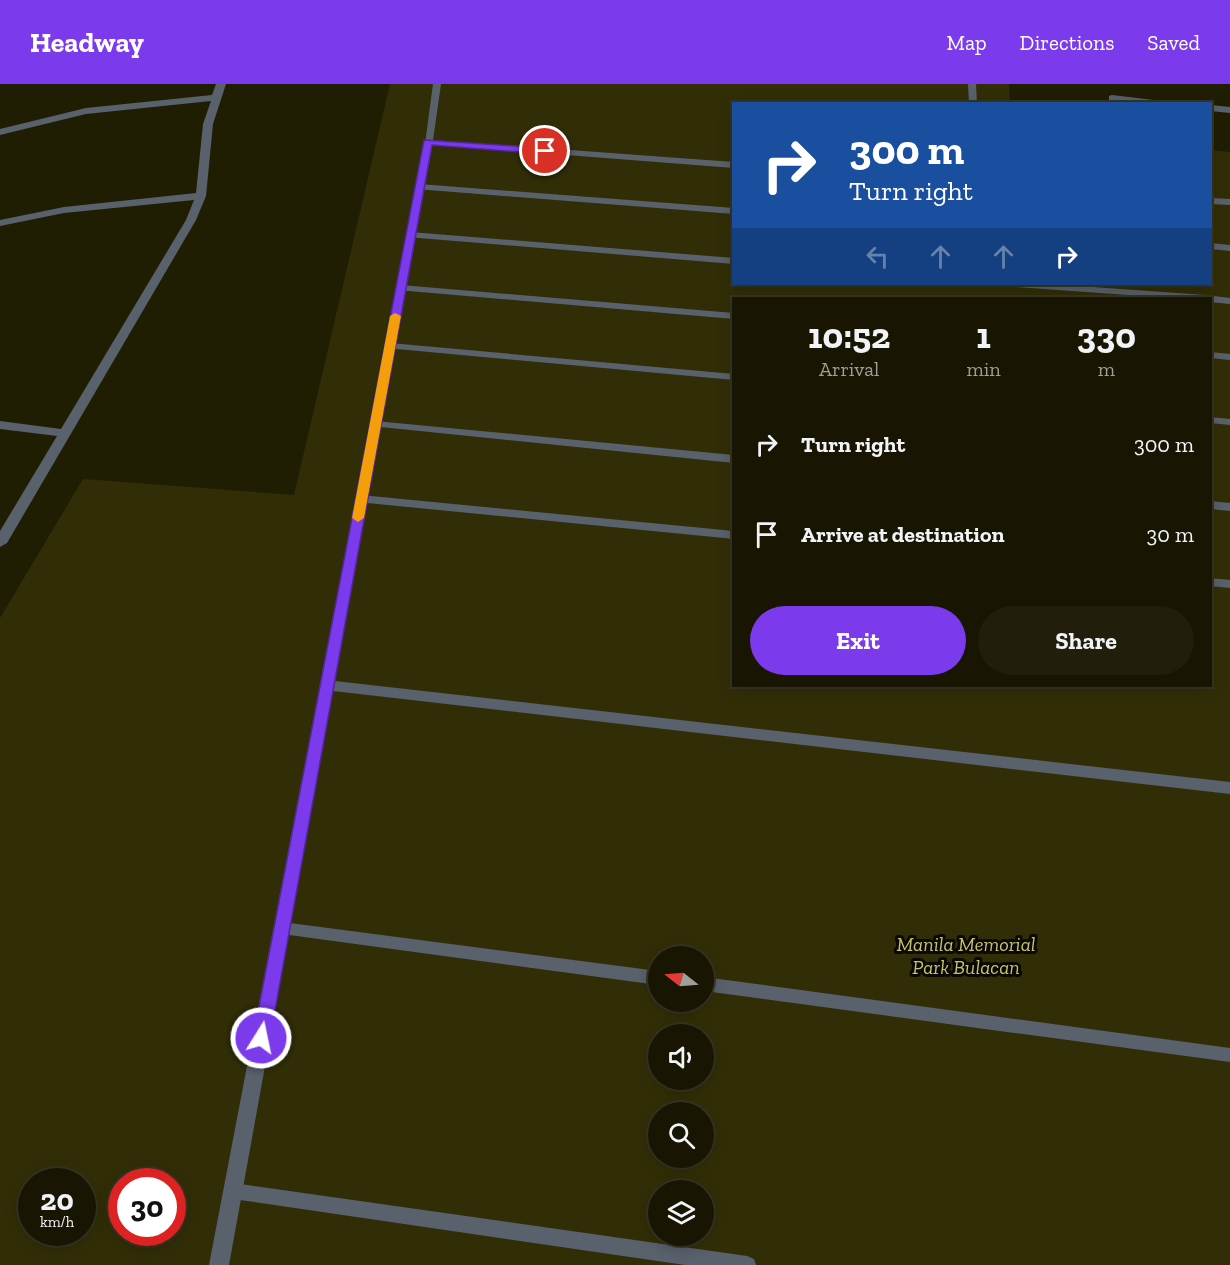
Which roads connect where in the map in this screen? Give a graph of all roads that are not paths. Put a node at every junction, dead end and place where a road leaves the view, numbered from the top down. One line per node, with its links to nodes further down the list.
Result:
1 (221, 84): 4 (street)
2 (437, 84): 11 (lane)
3 (972, 84): 6 (lane)
4 (216, 98): 10 (street); 14 (street)
5 (1112, 98): 7 (street)
6 (973, 102)
7 (1145, 102)
8 (1212, 108): 9 (street)
9 (1230, 110)
10 (0, 132)
11 (428, 142): 12 (lane); 13 (street)
12 (732, 165)
13 (419, 187): 17 (lane); 19 (street)
14 (201, 196): 18 (street); 37 (street)
15 (1212, 201): 16 (lane)
16 (1230, 202)
17 (732, 211)
18 (0, 223)
19 (410, 235): 22 (lane); 24 (street)
20 (1212, 246): 21 (lane)
21 (1230, 248)
22 (732, 261)
23 (1030, 285): 25 (lane)
24 (401, 288): 28 (lane); 29 (street)
25 (1192, 297)
26 (1212, 299): 27 (lane)
27 (1230, 300)
28 (732, 316)
29 (390, 346): 32 (lane); 35 (street)
30 (1212, 355): 31 (lane)
31 (1230, 357)
32 (732, 377)
33 (1212, 420): 34 (lane)
34 (1230, 422)
35 (375, 424): 38 (lane); 39 (street)
36 (0, 425): 37 (street)
37 (66, 433): 43 (street)
38 (732, 459)
39 (361, 499): 42 (lane); 46 (street)
40 (1212, 505): 41 (lane)
41 (1230, 507)
42 (732, 536)
43 (0, 543)
44 (1212, 582): 45 (lane)
45 (1230, 584)
46 (327, 685): 47 (street); 48 (street)
47 (1230, 788)
48 (282, 928): 49 (lane); 52 (street)
49 (648, 977)
50 (714, 985): 51 (lane)
51 (1230, 1055)
52 (233, 1191): 53 (street); 54 (lane)
53 (219, 1265)
54 (747, 1265)

